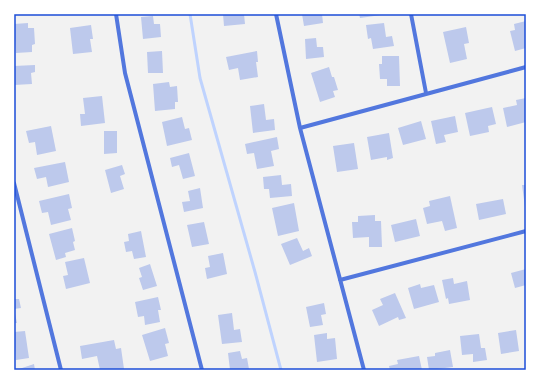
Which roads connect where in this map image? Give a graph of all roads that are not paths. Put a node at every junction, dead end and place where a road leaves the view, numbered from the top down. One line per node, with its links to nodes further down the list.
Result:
1 (116, 14): 11 (street)
2 (276, 14): 6 (street)
3 (411, 14): 5 (street)
4 (526, 67): 5 (street)
5 (426, 94): 6 (street)
6 (300, 128): 9 (street)
7 (14, 183): 10 (street)
8 (526, 231): 9 (street)
9 (340, 280): 12 (street)
10 (61, 370)
11 (202, 370)
12 (364, 370)

